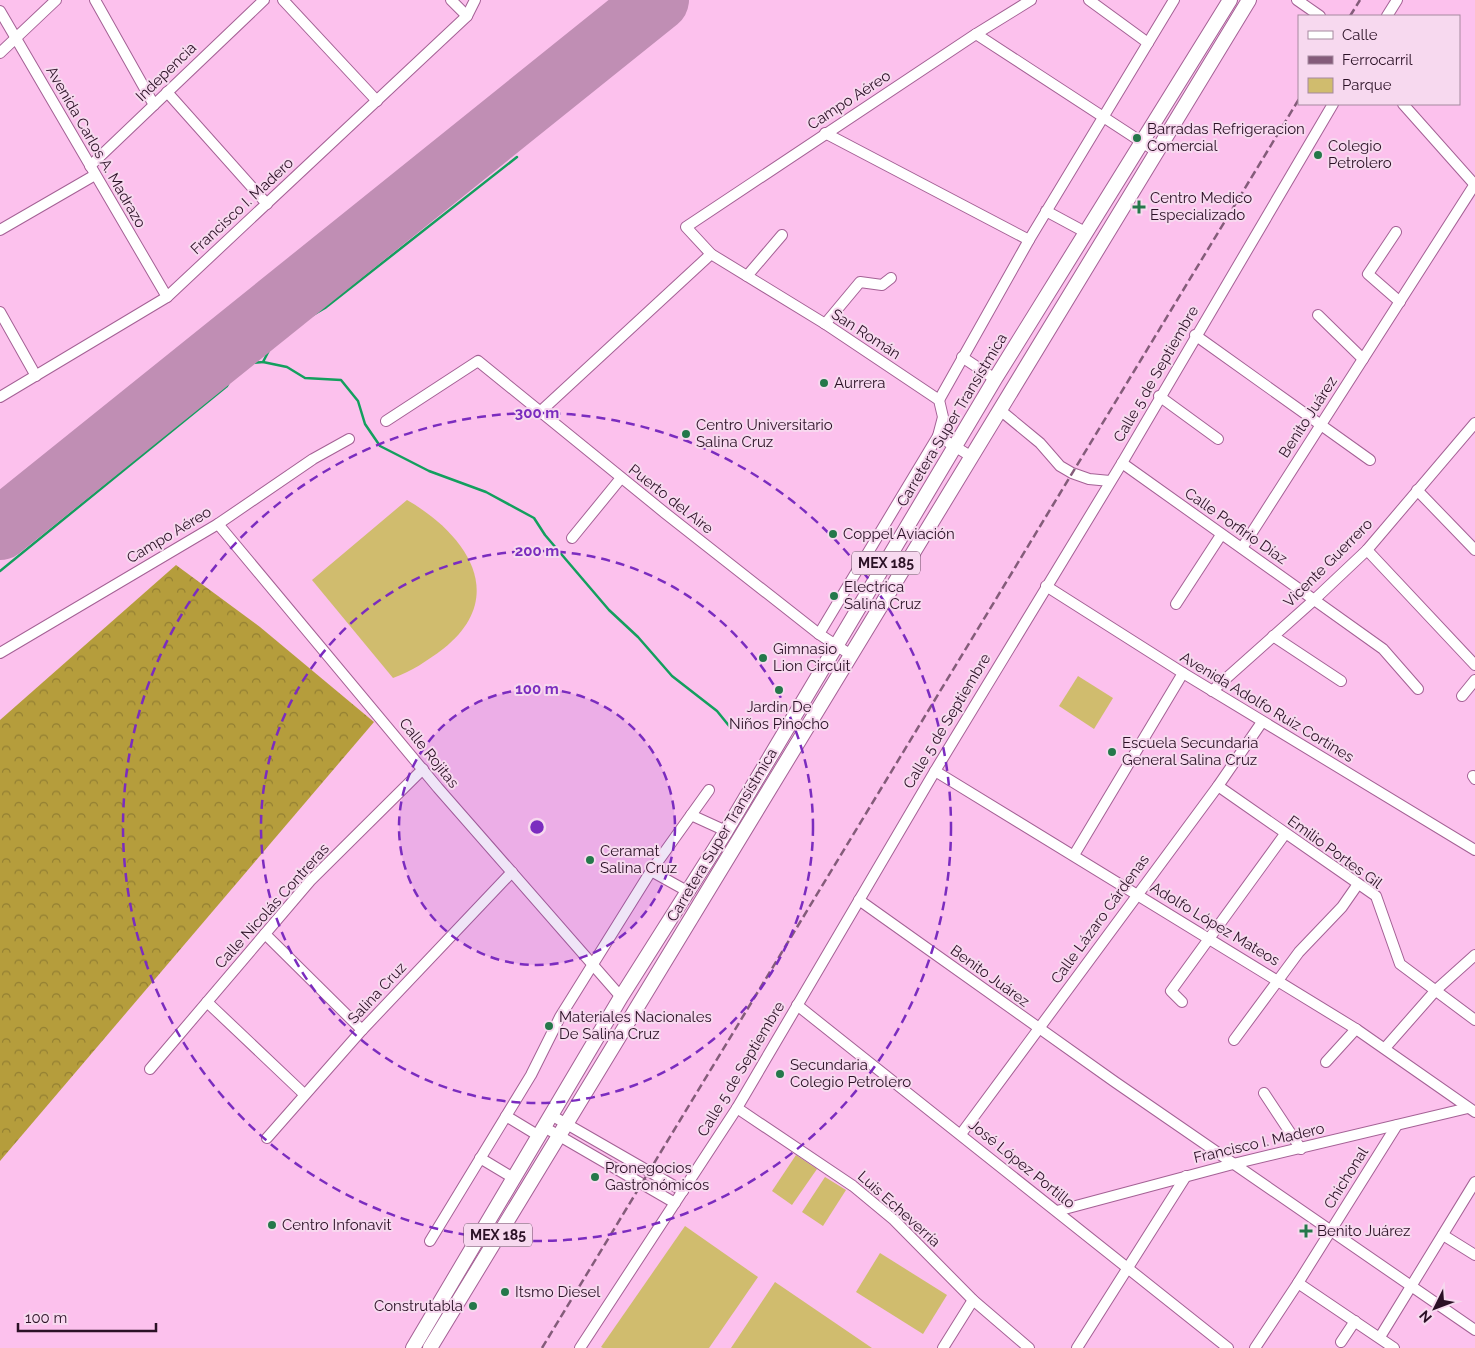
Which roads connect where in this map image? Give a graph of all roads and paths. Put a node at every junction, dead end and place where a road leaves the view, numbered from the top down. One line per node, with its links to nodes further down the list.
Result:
1 (56, 0): 19 (street)
2 (95, 0): 24 (street)
3 (264, 0): 22 (street, Indepencia)
4 (283, 0): 23 (street)
5 (451, 0): 17 (street)
6 (475, 0): 17 (street, Francisco I. Madero)
7 (1031, 0): 18 (street, Campo Aéreo)
8 (1089, 0): 20 (street)
9 (1174, 0): 20 (street)
10 (1230, 0): 29 (main road, Carretera Super Transístmica / MEX 185)
11 (1249, 0): 30 (main road, Carretera Super Transístmica / MEX 185)
12 (1297, 0): 15 (street)
13 (1397, 0): 16 (street)
14 (0, 12): 19 (street, Avenida Carlos A. Madrazo)
15 (1319, 15)
16 (1388, 15)
17 (467, 16): 23 (street, Francisco I. Madero)
18 (976, 34): 27 (street); 28 (street, Campo Aéreo)
19 (16, 39): 21 (street); 31 (street, Avenida Carlos A. Madrazo)
20 (1148, 43): 27 (street)
21 (0, 53)
22 (167, 92): 24 (street, Indepencia); 33 (street)
23 (377, 101): 33 (street, Francisco I. Madero)
24 (154, 105): 31 (street, Indepencia)
25 (1332, 105): 49 (street, Calle 5 de Septiembre)
26 (1404, 105): 32 (street)
27 (1103, 119): 29 (street); 34 (street)
28 (825, 134): 35 (street, Campo Aéreo); 40 (street)
29 (1141, 142): 30 (street); 37 (main road, Carretera Super Transístmica / MEX 185)
30 (1157, 152): 57 (main road, Carretera Super Transístmica / MEX 185)
31 (92, 171): 36 (street, Indepencia); 44 (street, Avenida Carlos A. Madrazo)
32 (1475, 185): 45 (street, Benito Juárez)
33 (266, 204): 44 (street, Francisco I. Madero)
34 (1046, 211): 37 (street); 40 (street)
35 (686, 227): 41 (street, San Román)
36 (0, 230)
37 (1085, 232): 53 (main road, Carretera Super Transístmica / MEX 185)
38 (1396, 232): 45 (street)
39 (782, 235): 42 (street)
40 (1029, 240): 50 (street)
41 (711, 254): 42 (street, San Román); 58 (street)
42 (747, 276): 48 (street, San Román)
43 (891, 278): 48 (street)
44 (167, 297): 52 (street, Francisco I. Madero)
45 (1400, 302): 51 (street, Benito Juárez)
46 (0, 312): 52 (street)
47 (1318, 315): 51 (street)
48 (825, 324): 56 (street, San Román)
49 (1195, 335): 54 (street, Calle 5 de Septiembre); 60 (street)
50 (962, 357): 53 (street); 56 (street)
51 (1363, 359): 60 (street, Benito Juárez)
52 (36, 376): 55 (street, Francisco I. Madero)
53 (995, 379): 65 (main road, Carretera Super Transístmica / MEX 185)
54 (1159, 396): 64 (street); 68 (street, Calle 5 de Septiembre)
55 (0, 398)
56 (939, 400): 62 (street)
57 (1000, 410): 66 (main road, Carretera Super Transístmica / MEX 185); 70 (street)
58 (541, 411): 59 (street, Puerto del Aire); 69 (street, Puerto del Aire)
59 (386, 421)
60 (1322, 424): 67 (street); 75 (street, Benito Juárez)
61 (1475, 424): 71 (street, Vicente Guerrero)
62 (938, 436): 65 (street); 81 (street)
63 (349, 438): 72 (street, Campo Aéreo)
64 (1218, 439)
65 (955, 447): 66 (street); 83 (main road, Carretera Super Transístmica / MEX 185)
66 (972, 457): 85 (main road, Carretera Super Transístmica / MEX 185)
67 (1370, 460)
68 (1122, 462): 70 (street, Calle 5 de Septiembre); 73 (street, Calle Porfirio Díaz)
69 (621, 478): 74 (street); 81 (street, Puerto del Aire)
70 (1110, 481): 78 (street, Calle 5 de Septiembre)
71 (1417, 490): 76 (street, Vicente Guerrero); 77 (street)
72 (218, 524): 84 (street, Campo Aéreo); 94 (street, Calle Rojitas)
73 (1221, 534): 75 (street, Calle Porfirio Díaz); 80 (street)
74 (572, 538)
75 (1242, 548): 79 (street, Calle Porfirio Díaz)
76 (1367, 550): 79 (street, Vicente Guerrero); 86 (street)
77 (1475, 550)
78 (1046, 586): 87 (street, Avenida Adolfo Ruiz Cortines); 95 (street, Calle 5 de Septiembre)
79 (1314, 600): 82 (street, Vicente Guerrero); 90 (street, Calle Porfirio Díaz)
80 (1176, 604)
81 (820, 634): 83 (street, Puerto del Aire)
82 (1273, 636): 89 (street); 91 (street, Vicente Guerrero)
83 (837, 646): 85 (street, Puerto del Aire); 99 (main road, Carretera Super Transístmica / MEX 185)
84 (0, 653)
85 (851, 655): 134 (main road, Carretera Super Transístmica / MEX 185)
86 (1475, 665)
87 (1183, 673): 91 (street, Avenida Adolfo Ruiz Cortines); 102 (street)
88 (1475, 680): 92 (street)
89 (1341, 681)
90 (1418, 689)
91 (1212, 691): 93 (street, Avenida Adolfo Ruiz Cortines)
92 (1462, 696)
93 (1262, 722): 96 (street, Calle Lázaro Cárdenas); 101 (street, Avenida Adolfo Ruiz Cortines)
94 (423, 769): 104 (street, Calle Rojitas); 109 (street, Calle Nicolás Contreras)
95 (935, 770): 102 (street, Adolfo López Mateos); 108 (street, Calle 5 de Septiembre)
96 (1218, 786): 100 (street, Emilio Portes Gil); 107 (street, Calle Lázaro Cárdenas)
97 (709, 790): 98 (street)
98 (691, 815): 99 (street); 103 (street)
99 (726, 830): 106 (main road, Carretera Super Transístmica / MEX 185)
100 (1286, 834): 105 (street, Emilio Portes Gil); 110 (street)
101 (1475, 850)
102 (1074, 855): 107 (street, Adolfo López Mateos)
103 (651, 871): 106 (street); 112 (street)
104 (512, 872): 112 (street, Calle Rojitas); 122 (street, Salina Cruz)
105 (1358, 884): 113 (street); 114 (street, Emilio Portes Gil)
106 (687, 891): 115 (main road, Carretera Super Transístmica / MEX 185)
107 (1136, 894): 110 (street, Adolfo López Mateos); 120 (street, Calle Lázaro Cárdenas)
108 (859, 900): 118 (street, Calle 5 de Septiembre); 120 (street, Benito Juárez)
109 (265, 934): 116 (street, Calle Nicolás Contreras); 122 (street)
110 (1210, 938): 113 (street, Adolfo López Mateos); 117 (street)
111 (1475, 955): 114 (street)
112 (595, 964): 115 (street, Calle Rojitas); 131 (street)
113 (1278, 980): 121 (street, Adolfo López Mateos); 123 (street)
114 (1436, 990): 119 (street, Emilio Portes Gil); 124 (street)
115 (622, 997): 133 (main road, Carretera Super Transístmica / MEX 185)
116 (207, 1002): 126 (street, Calle Nicolás Contreras); 128 (street)
117 (1182, 1002)
118 (797, 1005): 129 (street, Calle 5 de Septiembre); 135 (street, José López Portillo)
119 (1475, 1020)
120 (1038, 1028): 135 (street, Calle Lázaro Cárdenas); 139 (street, Benito Juárez)
121 (1356, 1029): 124 (street, Adolfo López Mateos); 125 (street)
122 (362, 1030): 128 (street, Salina Cruz)
123 (1234, 1040)
124 (1384, 1048): 130 (street, Adolfo López Mateos)
125 (1326, 1062)
126 (150, 1069)
127 (1264, 1093): 137 (street)
128 (304, 1094): 136 (street, Salina Cruz)
129 (737, 1108): 143 (street, Calle 5 de Septiembre); 153 (street, Luis Echeverría)
130 (1472, 1110): 132 (street, Francisco I. Madero)
131 (506, 1116): 133 (street); 138 (street)
132 (1397, 1125): 137 (street, Francisco I. Madero); 146 (street, Chichonal)
133 (545, 1126): 134 (street); 141 (main road, Carretera Super Transístmica / MEX 185)
134 (562, 1129): 143 (street); 144 (street); 159 (main road, MEX 185)
135 (961, 1134): 145 (street, José López Portillo)
136 (267, 1138)
137 (1301, 1149): 139 (street, Francisco I. Madero)
138 (480, 1158): 141 (street); 148 (street)
139 (1233, 1164): 140 (street, Francisco I. Madero); 146 (street, Benito Juárez)
140 (1186, 1176): 145 (street, Francisco I. Madero); 150 (street)
141 (516, 1179): 158 (main road, Carretera Super Transístmica / MEX 185)
142 (1475, 1182): 147 (street)
143 (683, 1191): 144 (street, Calle 5 de Septiembre)
144 (675, 1203): 160 (street, Calle 5 de Septiembre)
145 (1057, 1211): 150 (street, José López Portillo)
146 (1330, 1232): 151 (street, Chichonal); 152 (street, Benito Juárez)
147 (1443, 1235): 149 (street); 152 (street)
148 (430, 1242)
149 (1475, 1256)
150 (1127, 1267): 163 (street); 164 (street, José López Portillo)
151 (1298, 1283): 154 (street); 165 (street, Chichonal)
152 (1412, 1288): 155 (street, Benito Juárez); 156 (street)
153 (973, 1300): 161 (street); 162 (street, Luis Echeverría)
154 (1355, 1321): 156 (street); 157 (street)
155 (1475, 1330)
156 (1380, 1337): 166 (street)
157 (1341, 1342)
158 (414, 1348)
159 (430, 1348)
160 (580, 1348)
161 (943, 1348)
162 (1029, 1348)
163 (1077, 1348)
164 (1228, 1348)
165 (1254, 1348)
166 (1394, 1348)

